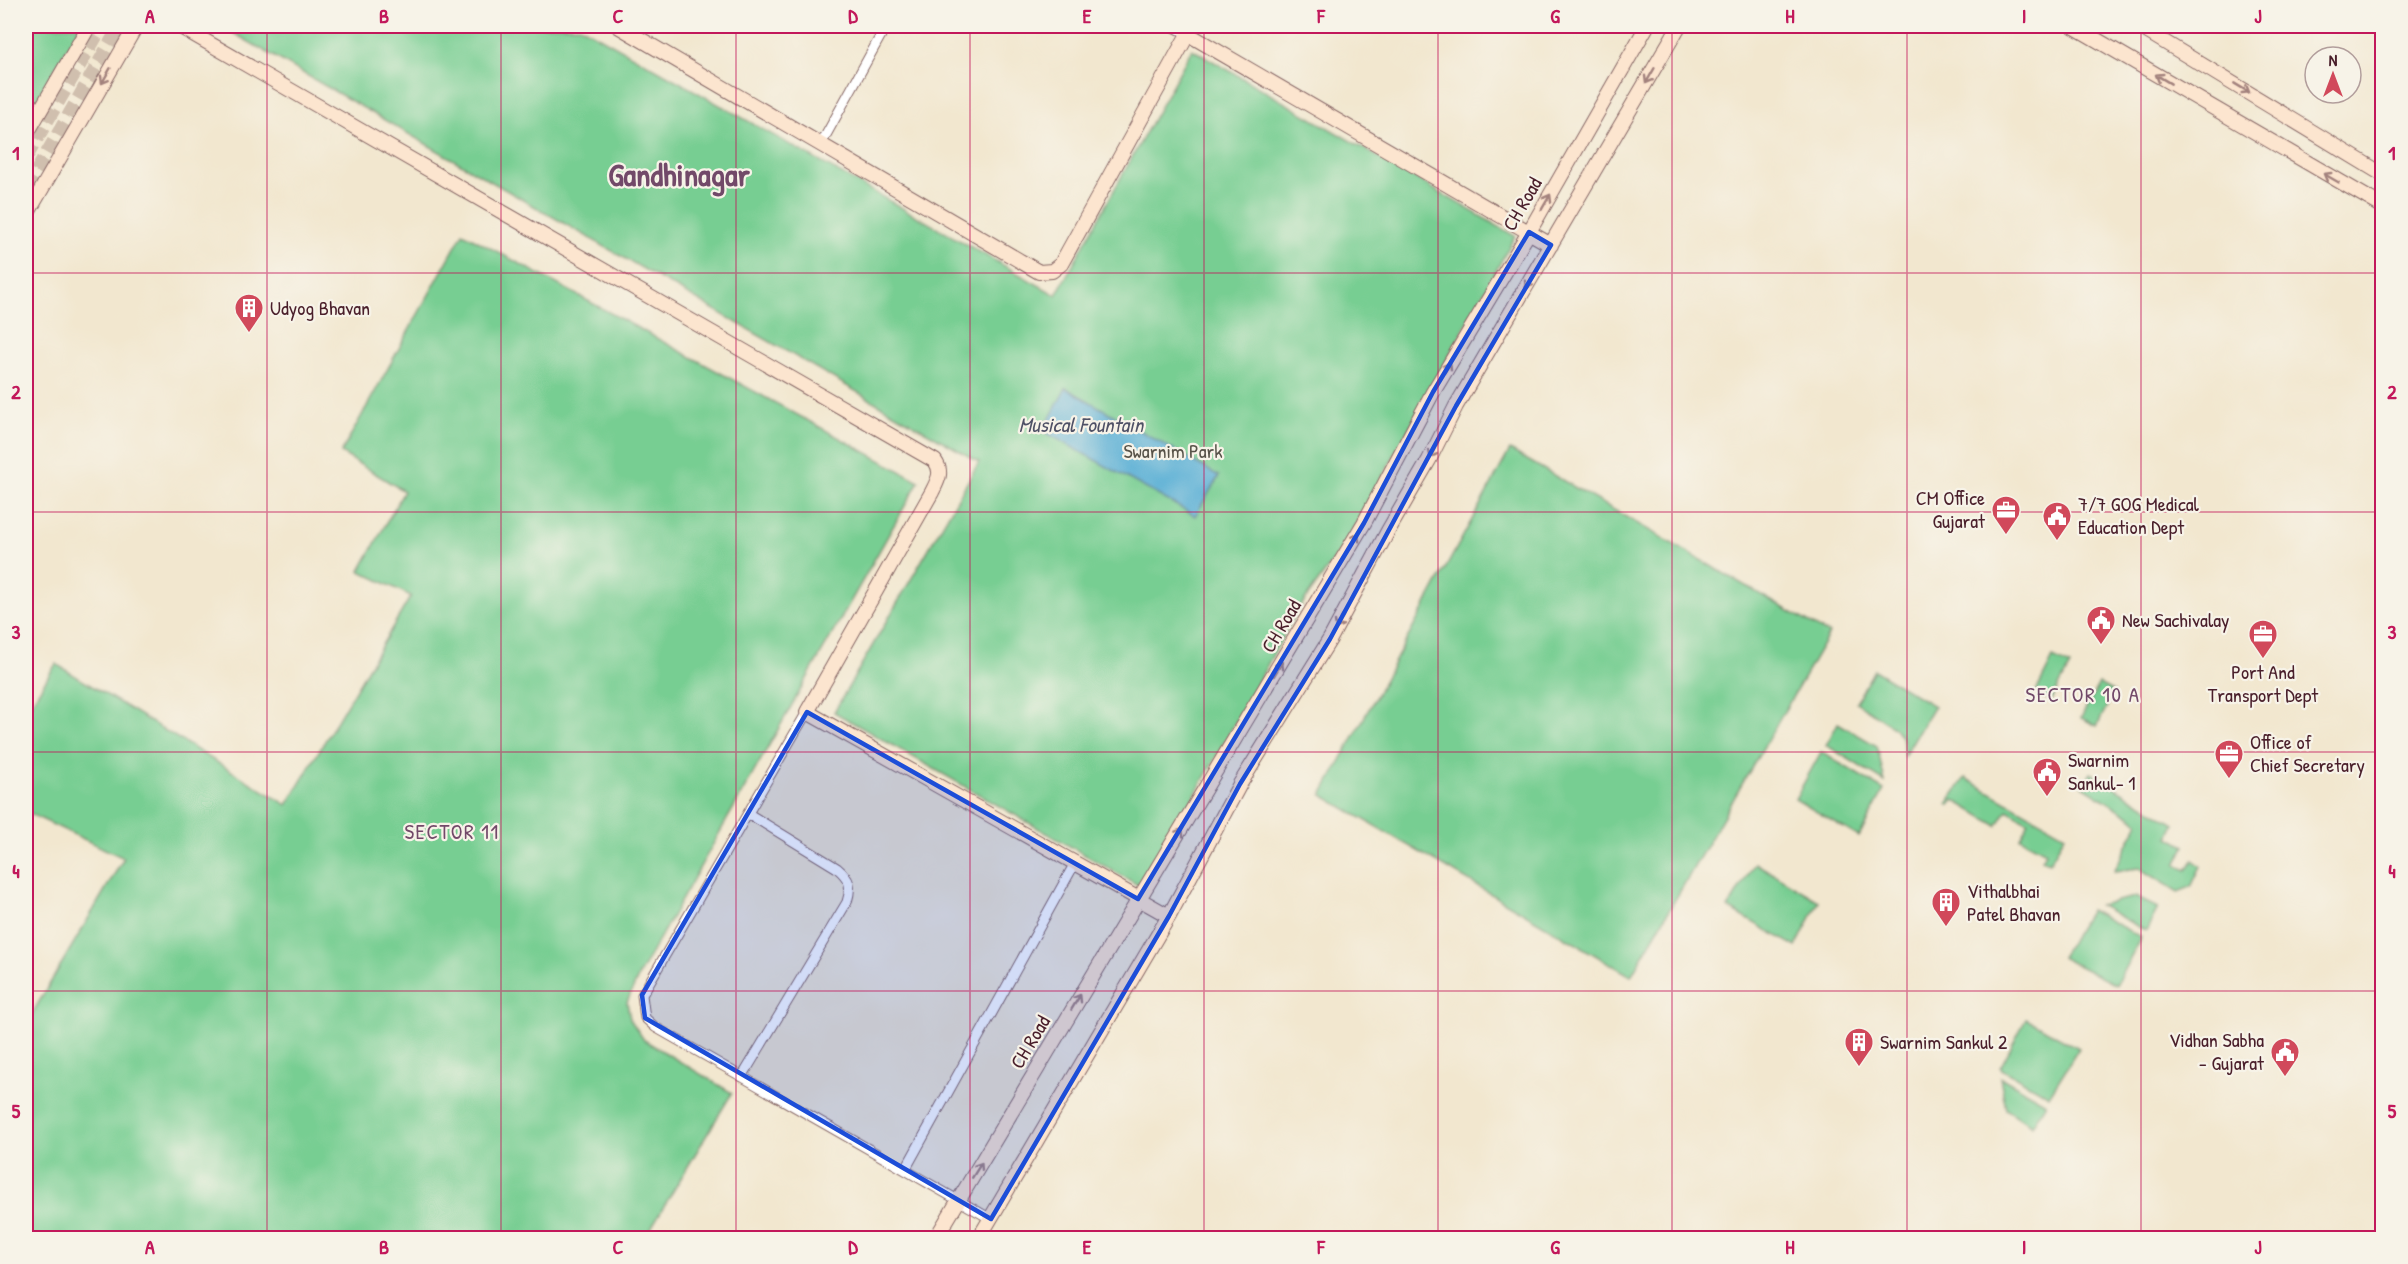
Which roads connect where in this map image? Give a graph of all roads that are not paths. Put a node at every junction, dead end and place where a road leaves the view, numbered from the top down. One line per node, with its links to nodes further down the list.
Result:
1 (88, 26): 12 (street)
2 (135, 26): 16 (street, one-way to 16)
3 (179, 26): 19 (street)
4 (618, 26): 13 (street)
5 (886, 26): 13 (street)
6 (1172, 26): 11 (street)
7 (1647, 26): 17 (street, CH Road, one-way to 7)
8 (1679, 26): 18 (street, one-way to 18)
9 (2073, 26): 15 (street, one-way to 9)
10 (2138, 26): 14 (street, one-way to 14)
11 (1188, 34): 13 (street); 17 (street)
12 (26, 135)
13 (821, 144)
14 (2382, 174)
15 (2382, 206)
16 (26, 216)
17 (1529, 232): 18 (street); 22 (street, CH Road, one-way to 17)
18 (1551, 245): 23 (street, one-way to 23)
19 (807, 712): 20 (street); 21 (street)
20 (749, 814): 24 (street); 24 (street)
21 (1074, 863): 22 (street); 25 (street)
22 (1138, 899): 23 (street); 26 (street, CH Road, one-way to 22)
23 (1169, 916): 27 (street)
24 (742, 1077): 25 (street)
25 (905, 1170): 26 (street)
26 (958, 1200): 27 (street); 28 (street, CH Road)
27 (991, 1219): 29 (street)
28 (936, 1239)
29 (980, 1239)

